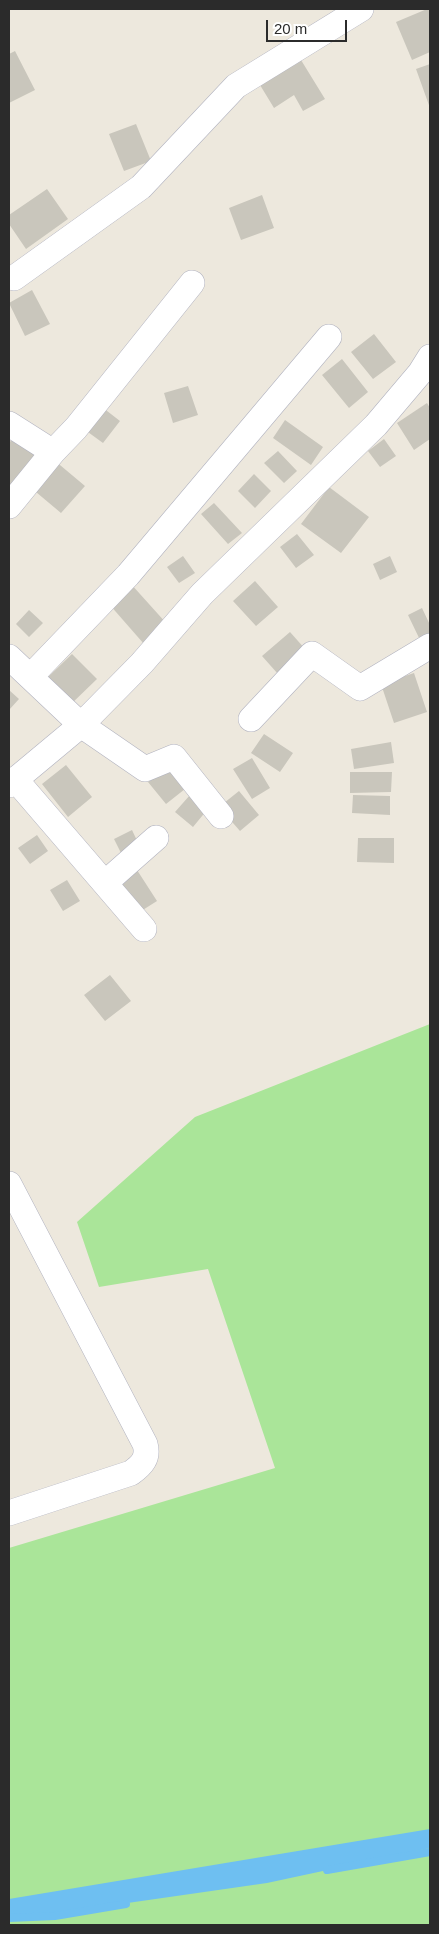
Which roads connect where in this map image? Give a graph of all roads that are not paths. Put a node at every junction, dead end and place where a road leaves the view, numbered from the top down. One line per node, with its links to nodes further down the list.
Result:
1 (361, 9): 2 (street)
2 (11, 276)
3 (192, 283): 7 (street)
4 (329, 337): 11 (street)
5 (427, 370): 13 (street)
6 (9, 424): 7 (street)
7 (53, 452): 8 (street)
8 (9, 506)
9 (430, 646): 12 (street)
10 (9, 656): 11 (street)
11 (31, 676): 13 (street)
12 (251, 719)
13 (81, 725): 14 (street); 15 (street)
14 (12, 782): 17 (street)
15 (221, 816)
16 (156, 838): 17 (street)
17 (105, 883): 18 (street)
18 (144, 929)
19 (9, 1184): 20 (street)
20 (9, 1513)

